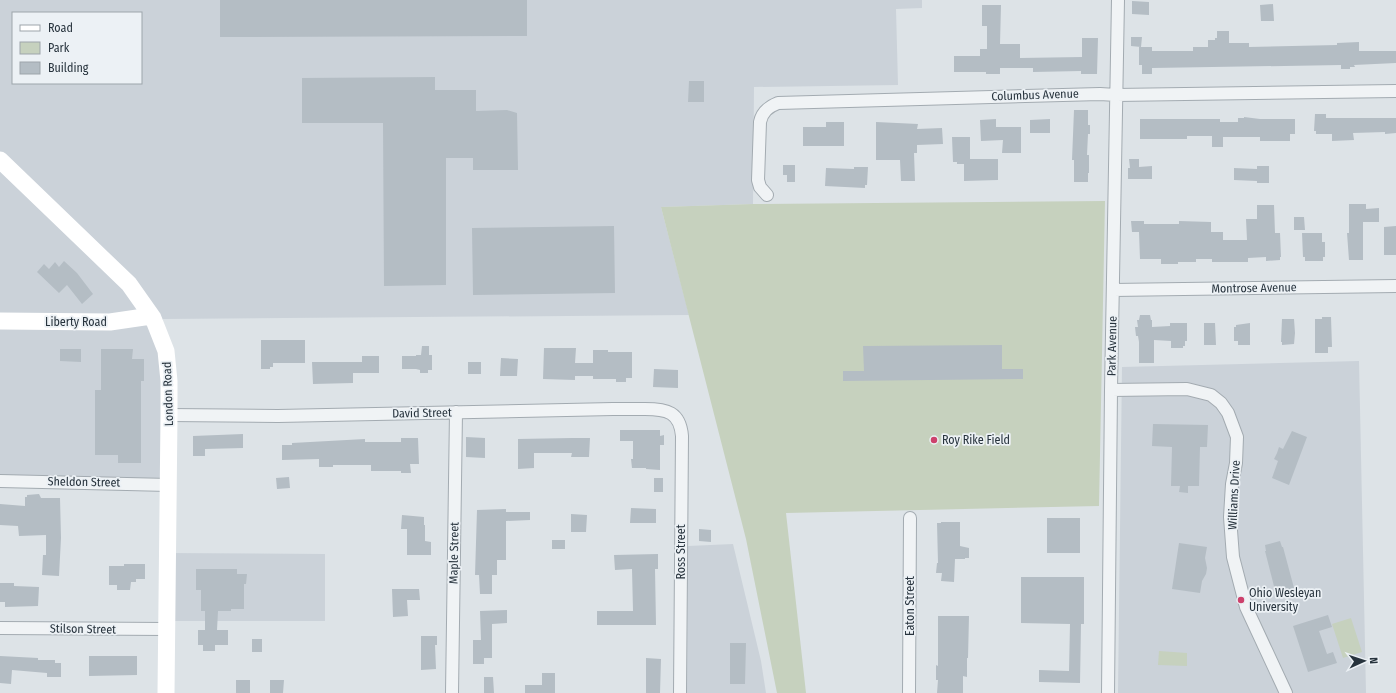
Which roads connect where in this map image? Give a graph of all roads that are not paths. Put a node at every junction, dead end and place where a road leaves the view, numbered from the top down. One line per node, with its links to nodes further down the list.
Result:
1 (1118, 0): 3 (street, Park Avenue)
2 (1396, 91): 3 (street, Columbus Avenue)
3 (1116, 95): 5 (street, Columbus Avenue); 7 (street, Park Avenue)
4 (0, 160): 8 (street, London Road)
5 (767, 195)
6 (1396, 286): 7 (street, Montrose Avenue)
7 (1113, 290): 10 (street, Park Avenue)
8 (151, 316): 9 (street, Liberty Road); 13 (street, London Road)
9 (0, 322)
10 (1111, 390): 23 (street, Park Avenue); 24 (street, Williams Drive)
11 (456, 412): 12 (street, David Street); 13 (street, David Street); 20 (street, Maple Street)
12 (672, 414): 21 (street, Ross Street)
13 (169, 415): 15 (street, London Road)
14 (0, 481): 15 (street, Sheldon Street)
15 (169, 485): 18 (street, London Road)
16 (910, 518): 22 (street, Eaton Street)
17 (0, 628): 18 (street, Stilson Street)
18 (167, 629): 19 (street, London Road)
19 (166, 693)
20 (452, 693)
21 (680, 693)
22 (909, 693)
23 (1108, 693)
24 (1286, 693)

